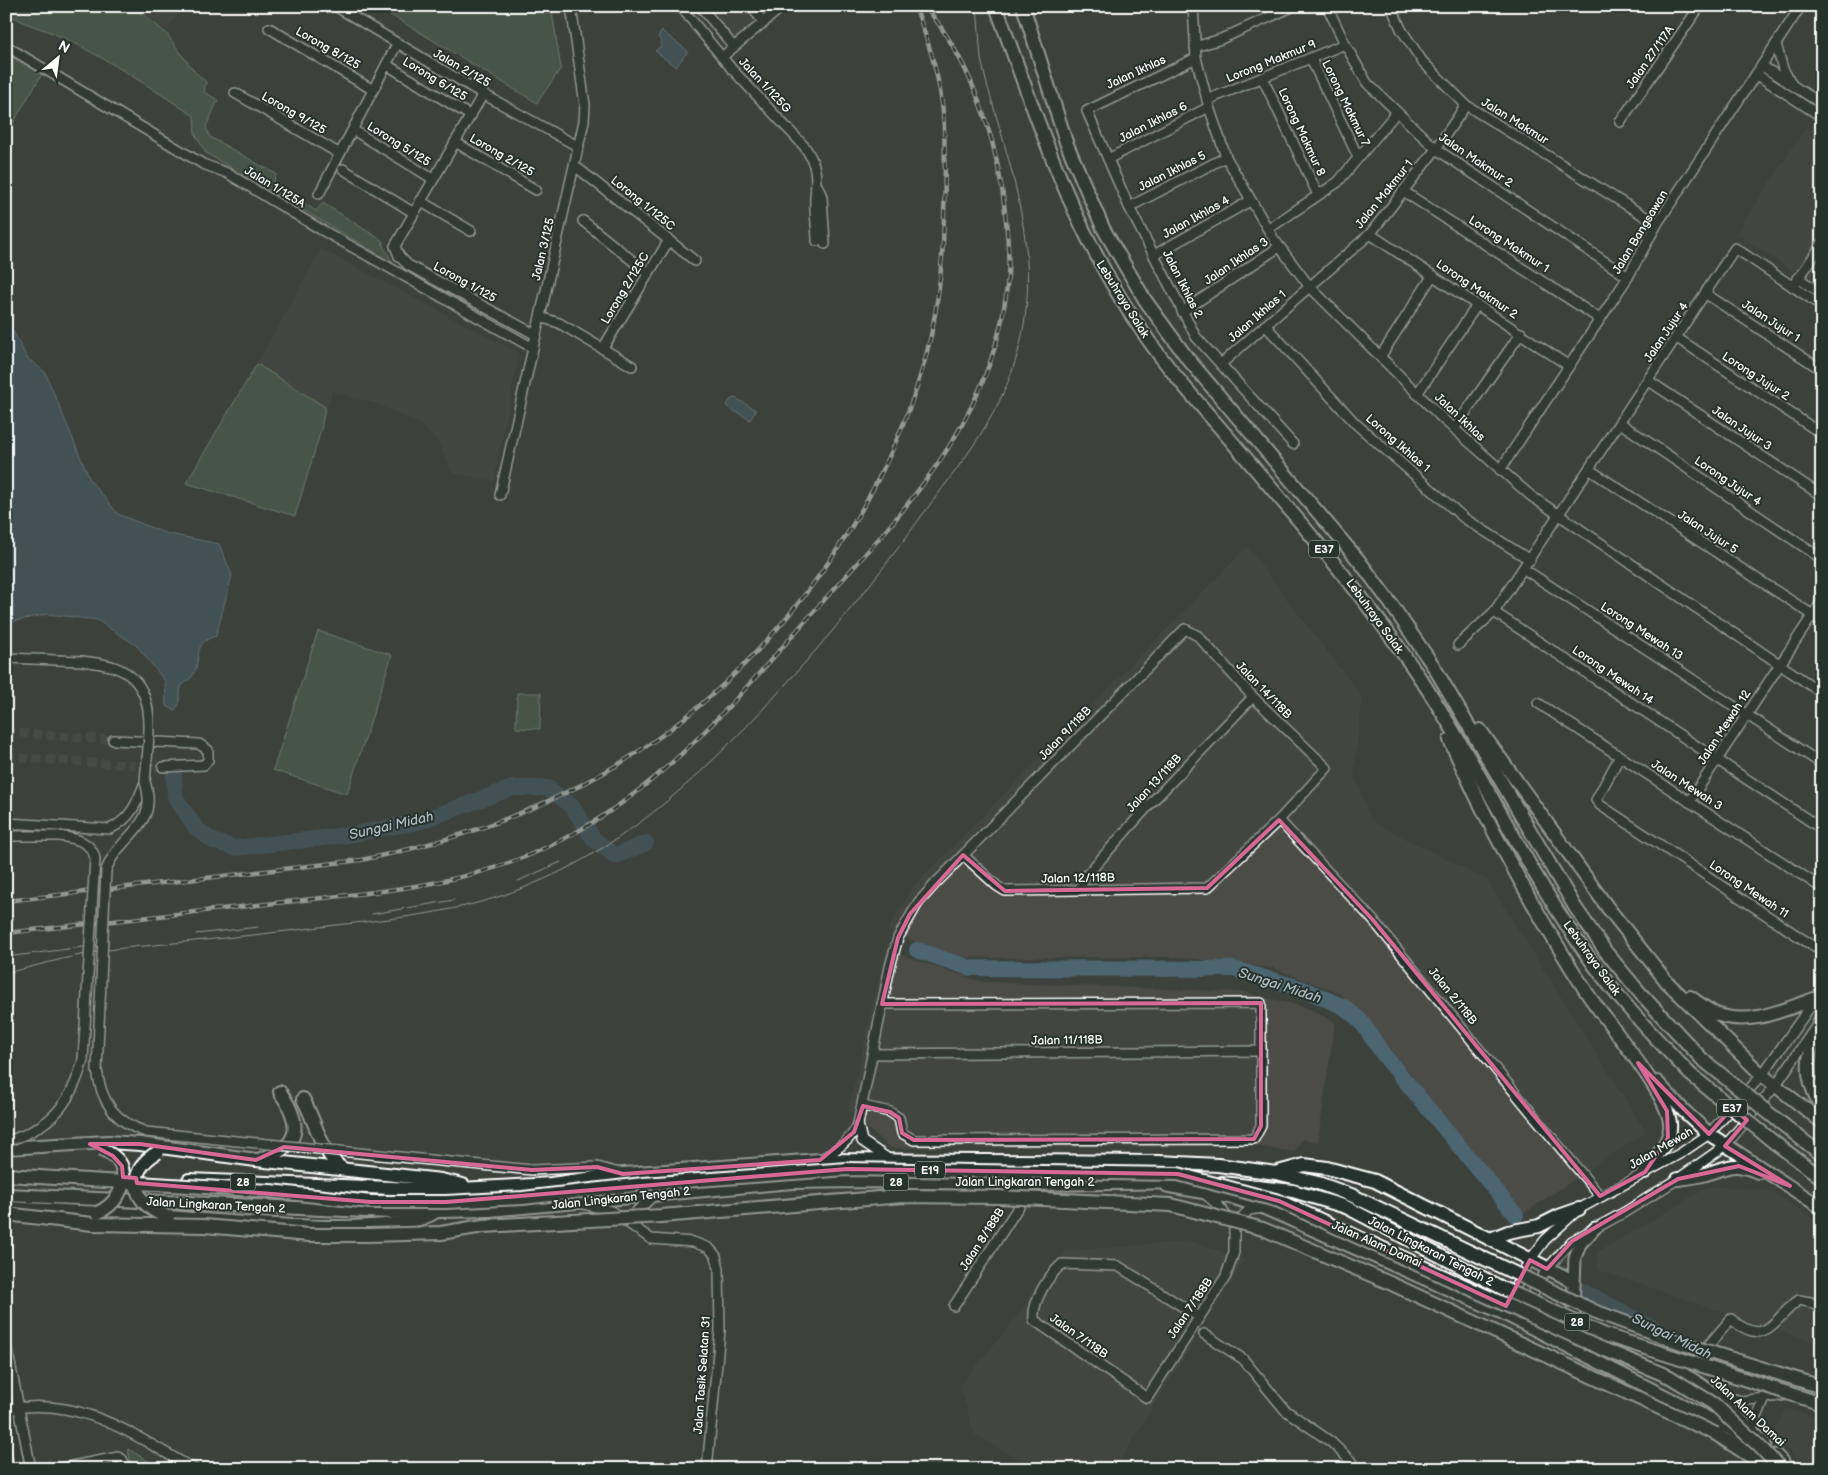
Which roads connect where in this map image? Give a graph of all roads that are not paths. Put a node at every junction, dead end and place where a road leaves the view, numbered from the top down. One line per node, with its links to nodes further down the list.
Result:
1 (335, 6): 17 (street, Jalan 2/125)
2 (571, 6): 44 (street, Jalan 3/125)
3 (680, 6): 23 (street, Jalan 1/125G)
4 (700, 6): 21 (street)
5 (751, 6): 15 (street)
6 (783, 6): 15 (street)
7 (996, 6): 119 (highway, Lebuhraya Salak / E37)
8 (1023, 6): 118 (highway, Lebuhraya Salak / E37)
9 (1193, 6): 22 (street, Jalan Ikhlas)
10 (1294, 6): 22 (street)
11 (1327, 6): 18 (street, Jalan Makmur 2)
12 (1391, 6): 36 (street, Jalan Makmur)
13 (1700, 6): 41 (street, Jalan 27/117A)
14 (1802, 6): 19 (street, Jalan Bangsawan)
15 (764, 23): 21 (street)
16 (269, 28): 31 (street, Lorong 8/125)
17 (397, 44): 26 (street); 33 (street, Jalan 2/125)
18 (1344, 44): 25 (street, Lorong Makmur 9); 38 (street, Jalan Makmur 2)
19 (1776, 44): 27 (street, Jalan Bangsawan); 30 (street)
20 (6, 46): 89 (street, Jalan 1/125A)
21 (734, 47): 23 (street)
22 (1195, 47): 24 (street, Jalan Ikhlas)
23 (722, 57): 66 (street, Jalan 1/125G)
24 (1196, 58): 34 (street, Jalan Ikhlas); 37 (street, Jalan Ikhlas)
25 (1311, 59): 29 (street, Lorong Makmur 9); 47 (street, Lorong Makmur 7)
26 (386, 64): 31 (street); 39 (street, Lorong 6/125)
27 (1762, 66): 28 (street, Jalan Bangsawan); 30 (street)
28 (1756, 74): 40 (street); 62 (street, Jalan Bangsawan)
29 (1263, 80): 34 (street, Lorong Makmur 9); 56 (street, Lorong Makmur 8)
30 (1792, 85): 35 (street)
31 (373, 90): 42 (street)
32 (235, 93): 46 (street, Lorong 9/125)
33 (483, 94): 39 (street); 44 (street, Jalan 2/125)
34 (1208, 104): 48 (street, Jalan Ikhlas); 49 (street, Jalan Ikhlas 6)
35 (1822, 104)
36 (1466, 105): 45 (street, Jalan Makmur 1); 62 (street, Jalan Makmur)
37 (1087, 111): 49 (street, Jalan Ikhlas 2)
38 (1396, 114): 45 (street, Jalan Makmur 2); 47 (street)
39 (471, 116): 43 (street)
40 (1822, 117)
41 (1620, 122)
42 (352, 130): 46 (street); 52 (street, Lorong 5/125)
43 (455, 142): 52 (street); 53 (street, Lorong 2/125)
44 (579, 147): 50 (street, Jalan 3/125)
45 (1436, 149): 54 (street, Jalan Makmur 1); 74 (street, Jalan Makmur 2)
46 (340, 154): 55 (street)
47 (1358, 157): 56 (street)
48 (1226, 158): 58 (street, Jalan Ikhlas); 59 (street, Jalan Ikhlas 5)
49 (1108, 159): 59 (street, Jalan Ikhlas 2)
50 (575, 166): 67 (street, Lorong 1/125C); 83 (street, Jalan 3/125)
51 (343, 169): 60 (street)
52 (433, 179): 57 (street)
53 (536, 190)
54 (1403, 191): 65 (street, Jalan Makmur 1); 84 (street, Lorong Makmur 1)
55 (319, 194)
56 (1318, 195): 63 (street)
57 (420, 201): 60 (street); 64 (street)
58 (1250, 202): 69 (street, Jalan Ikhlas); 70 (street, Jalan Ikhlas 4)
59 (1130, 208): 70 (street, Jalan Ikhlas 2)
60 (414, 213): 87 (street, Lorong 1/125)
61 (583, 221): 72 (street)
62 (1657, 224): 74 (street, Jalan Bangsawan)
63 (1274, 225)
64 (471, 231)
65 (1370, 234): 73 (street, Lorong Makmur 2); 76 (street, Jalan Makmur 1)
66 (821, 239)
67 (669, 240): 71 (street, Lorong 1/125C); 72 (street, Lorong 2/125C)
68 (1822, 244): 75 (street)
69 (1279, 247): 76 (street, Jalan Ikhlas); 82 (street, Jalan Ikhlas 3)
70 (1154, 255): 82 (street, Jalan Ikhlas 2)
71 (695, 261)
72 (648, 273): 90 (street, Lorong 2/125C)
73 (1433, 275): 80 (street, Lorong Makmur 2); 91 (street)
74 (1628, 277): 84 (street, Jalan Bangsawan)
75 (1798, 278): 77 (street); 79 (street)
76 (1310, 287): 85 (street, Jalan Ikhlas 1); 91 (street, Jalan Ikhlas)
77 (1793, 287): 78 (street, Jalan Jujur 4); 81 (street, Jalan Jujur 4)
78 (1706, 294): 88 (street, Jalan Jujur 4); 95 (street, Jalan Jujur 1)
79 (1822, 294)
80 (1477, 305): 86 (street, Lorong Makmur 2); 97 (street)
81 (1822, 306)
82 (1182, 312): 92 (street, Jalan Ikhlas 2)
83 (540, 317): 87 (street, Jalan 3/125); 90 (street)
84 (1600, 319): 94 (street, Jalan Bangsawan)
85 (1265, 325): 92 (street, Jalan Ikhlas 1); 108 (street, Lorong Ikhlas 1)
86 (1521, 334): 94 (street, Lorong Makmur 2); 99 (street)
87 (536, 335): 89 (street, Jalan 3/125)
88 (1677, 338): 96 (street, Jalan Jujur 4); 100 (street, Lorong Jujur 2)
89 (533, 348): 104 (street, Jalan 3/125)
90 (603, 348): 93 (street)
91 (1380, 357): 97 (street, Jalan Ikhlas)
92 (1221, 364): 101 (street, Jalan Ikhlas 2)
93 (632, 366)
94 (1569, 366): 102 (street, Jalan Bangsawan)
95 (1822, 370)
96 (1648, 381): 98 (street, Jalan Jujur 4); 105 (street, Jalan Jujur 3)
97 (1417, 394): 99 (street, Jalan Ikhlas)
98 (1620, 423): 103 (street, Jalan Jujur 4); 107 (street, Lorong Jujur 4)
99 (1454, 430): 102 (street, Jalan Ikhlas)
100 (1822, 434)
101 (1293, 444)
102 (1500, 470): 106 (street, Jalan Ikhlas)
103 (1590, 470): 106 (street, Jalan Jujur 4); 112 (street, Jalan Jujur 5)
104 (500, 495)
105 (1822, 496)
106 (1559, 516): 108 (street); 117 (street, Jalan Ikhlas)
107 (1822, 559)
108 (1530, 560): 109 (street)
109 (1524, 569): 111 (street); 123 (street, Lorong Mewah 13)
110 (1822, 601): 112 (street)
111 (1494, 612): 115 (street); 127 (street, Lorong Mewah 14)
112 (1812, 615): 113 (street, Jalan Jujur 5); 117 (street)
113 (1822, 621)
114 (1185, 629): 121 (street, Jalan 14/118B); 138 (street, Jalan 9/118B)
115 (1458, 645)
116 (6, 658): 131 (street, bridge)
117 (1780, 665): 120 (street, Jalan Ikhlas); 123 (street, Jalan Mewah 12)
118 (1434, 667): 142 (highway); 162 (highway, Lebuhraya Salak / E37, bridge)
119 (1423, 682): 148 (highway); 171 (highway, Lebuhraya Salak / E37, bridge)
120 (1822, 693)
121 (1253, 698): 133 (street, Jalan 14/118B); 140 (street, Jalan 13/118B)
122 (1538, 703): 126 (street, Jalan Mewah 3)
123 (1747, 715): 127 (street, Jalan Mewah 12); 128 (street, Lorong Mewah 13)
124 (113, 740): 125 (street)
125 (146, 740): 129 (street); 130 (street)
126 (1620, 756): 132 (street, Jalan Mewah 3); 141 (street, Lorong Mewah 11)
127 (1717, 760): 132 (street, Jalan Mewah 12); 135 (street, Lorong Mewah 14)
128 (1822, 764)
129 (144, 766)
130 (163, 767)
131 (145, 782): 134 (street); 170 (street, bridge)
132 (1689, 802): 139 (street, Jalan Mewah 3)
133 (1278, 820): 140 (street, Jalan 12/118B); 180 (street, Jalan 2/118B)
134 (10, 823): 137 (street)
135 (1822, 829)
136 (9, 836): 137 (street)
137 (59, 836): 158 (street, bridge)
138 (963, 855): 140 (street, Jalan 12/118B); 144 (street, Jalan 9/118B)
139 (1822, 888)
140 (1080, 890)
141 (1822, 949)
142 (1667, 982): 143 (highway); 149 (highway)
143 (1819, 994): 149 (street, Jalan Mewah)
144 (882, 1004): 146 (street); 147 (street, Jalan 9/118B)
145 (1822, 1018): 150 (street); 154 (highway)
146 (1261, 1050): 147 (street, Jalan 11/118B); 153 (street)
147 (874, 1054): 153 (street, Jalan 9/118B)
148 (1638, 1063): 157 (highway); 167 (highway)
149 (1762, 1075): 150 (highway); 157 (street, Jalan Mewah)
150 (1775, 1086): 155 (highway); 160 (street)
151 (280, 1092): 163 (highway)
152 (303, 1099): 166 (highway)
153 (863, 1106): 156 (street, Jalan 9/118B)
154 (1822, 1109)
155 (1822, 1122)
156 (858, 1124): 164 (street); 165 (street)
157 (1709, 1134): 160 (highway); 167 (street, Jalan Mewah)
158 (7, 1144): 159 (highway)
159 (96, 1146): 161 (highway); 187 (highway, bridge)
160 (1726, 1146): 172 (street); 175 (highway)
161 (182, 1150): 163 (highway); 189 (highway, bridge)
162 (1822, 1154)
163 (256, 1160): 166 (highway)
164 (820, 1160): 165 (highway, Jalan Lingkaran Tengah 2 / 28); 170 (highway, Jalan Lingkaran Tengah 2 / 28)
165 (892, 1161): 168 (highway, Jalan Lingkaran Tengah 2 / 28)
166 (344, 1169): 176 (highway)
167 (1645, 1172): 180 (street, Jalan Mewah)
168 (1276, 1173): 193 (highway); 208 (highway, Jalan Lingkaran Tengah 2 / 28, bridge)
169 (6, 1174): 176 (highway, Jalan Lingkaran Tengah 2 / 28); 225 (highway, E19, bridge)
170 (623, 1174): 176 (highway, Jalan Lingkaran Tengah 2 / 28)
171 (1822, 1178)
172 (1678, 1179): 175 (highway); 192 (street)
173 (1139, 1181): 174 (highway, Jalan Lingkaran Tengah 2 / 28); 177 (main road, Jalan Alam Damai); 213 (highway, Jalan Lingkaran Tengah 2 / 28, bridge)
174 (1027, 1184): 178 (highway, Jalan Lingkaran Tengah 2 / 28); 197 (street, Jalan 8/188B)
175 (1790, 1186): 184 (highway)
176 (480, 1189)
177 (1204, 1192): 183 (main road, Jalan Alam Damai); 191 (street)
178 (654, 1194): 181 (highway, Jalan Lingkaran Tengah 2 / 28); 190 (street)
179 (6, 1195): 186 (highway, Jalan Lingkaran Tengah 2 / 28)
180 (1600, 1196): 185 (street, Jalan Mewah)
181 (575, 1203): 186 (highway, Jalan Lingkaran Tengah 2 / 28); 190 (street, Jalan Tasik Selatan 31)
182 (6, 1208): 187 (highway)
183 (1264, 1208): 191 (street); 199 (main road, Jalan Alam Damai)
184 (1822, 1208)
185 (1579, 1209): 193 (highway); 194 (street, Jalan Mewah)
186 (438, 1211): 189 (highway)
187 (97, 1213): 189 (highway, bridge)
188 (6, 1214): 223 (highway, E19, bridge)
189 (168, 1217)
190 (633, 1226): 221 (street, Jalan Tasik Selatan 31)
191 (1234, 1226): 200 (street, Jalan 7/188B)
192 (1595, 1228): 195 (street); 196 (main road)
193 (1490, 1239): 194 (highway)
194 (1530, 1260): 195 (highway); 199 (street, Jalan Mewah)
195 (1547, 1269): 196 (highway); 201 (street)
196 (1573, 1281): 205 (main road, Jalan Alam Damai)
197 (954, 1306)
198 (1822, 1309): 204 (street)
199 (1502, 1313): 201 (main road, Jalan Alam Damai)
200 (1199, 1318): 211 (street, Jalan 7/188B); 211 (street, Jalan 7/118B)
201 (1517, 1322): 224 (main road, Jalan Alam Damai)
202 (1204, 1334): 222 (street)
203 (6, 1343): 207 (street)
204 (1695, 1361): 205 (street); 206 (street)
205 (1676, 1371): 206 (main road, Jalan Alam Damai)
206 (1697, 1381): 209 (main road, Jalan Alam Damai)
207 (10, 1388): 214 (street)
208 (1822, 1388)
209 (1711, 1392): 212 (street); 215 (main road, Jalan Alam Damai)
210 (6, 1396): 214 (street)
211 (1147, 1398)
212 (1765, 1399): 213 (street); 215 (street)
213 (1822, 1403)
214 (14, 1408): 216 (street); 217 (street); 220 (street)
215 (1751, 1430): 226 (main road, Jalan Alam Damai)
216 (20, 1469)
217 (31, 1469)
218 (57, 1469): 219 (street)
219 (126, 1469)
220 (194, 1469)
221 (707, 1469)
222 (1356, 1469)
223 (1764, 1469)
224 (1771, 1469)
225 (1781, 1469)
226 (1789, 1469)

